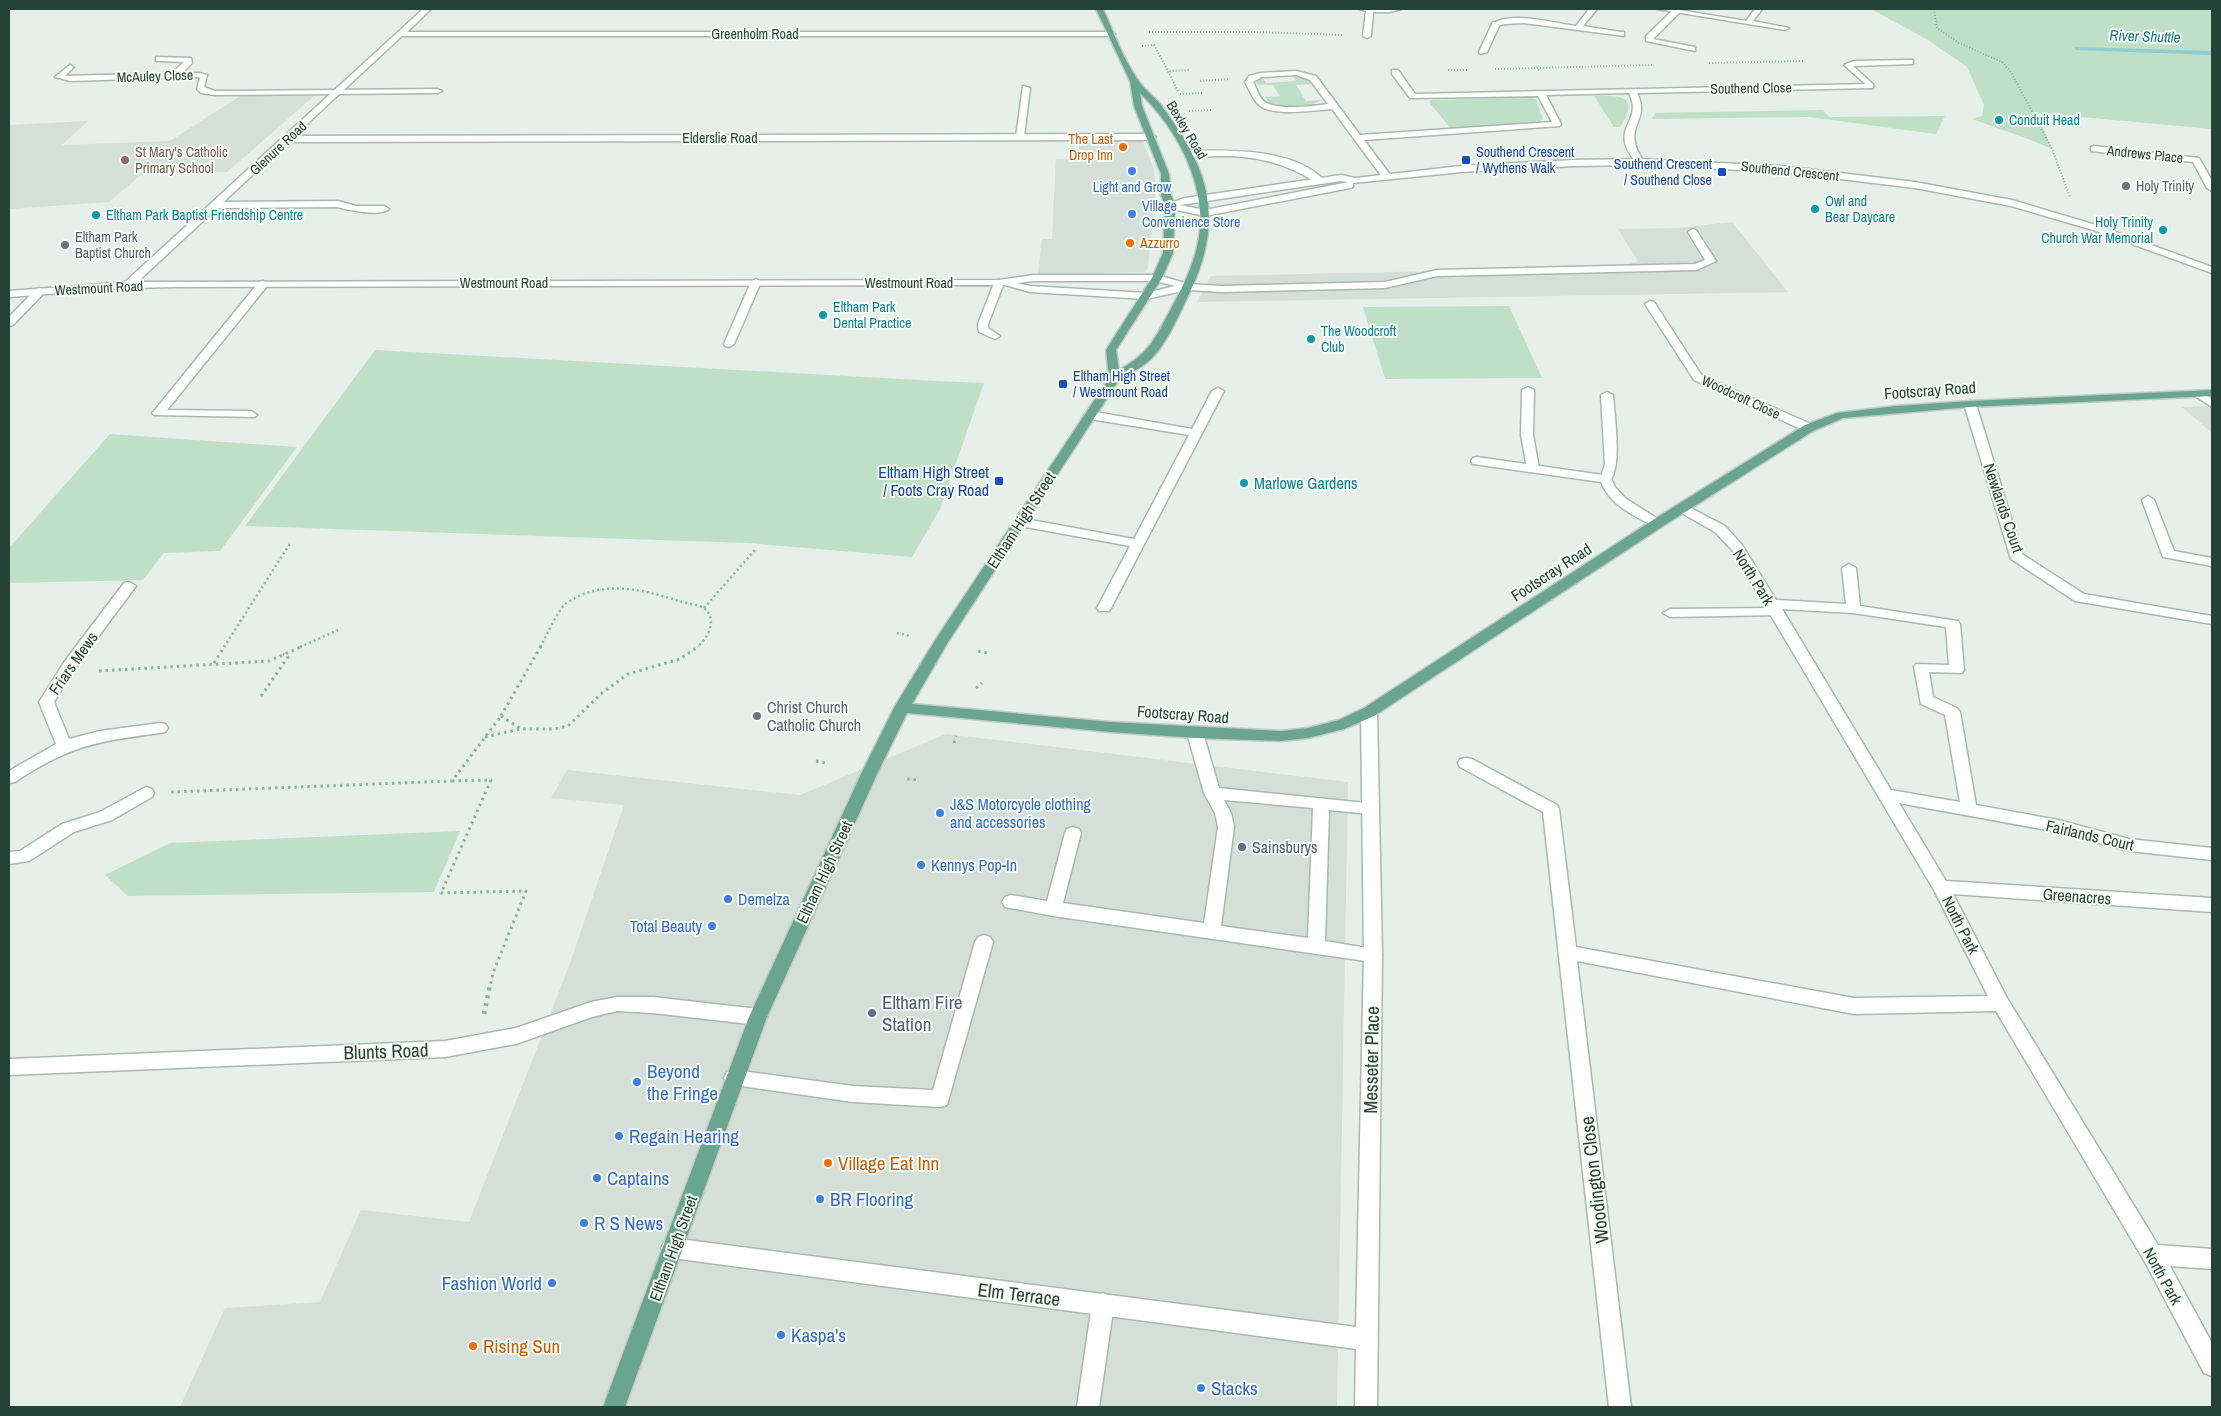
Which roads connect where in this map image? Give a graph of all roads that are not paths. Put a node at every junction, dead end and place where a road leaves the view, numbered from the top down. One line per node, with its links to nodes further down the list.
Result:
1 (427, 9): 12 (street, Glenure Road)
2 (1100, 9): 13 (main road, Bexley Road)
3 (1367, 9): 4 (street); 15 (street)
4 (1397, 9)
5 (1593, 9): 10 (street)
6 (1661, 9): 8 (street)
7 (1759, 9): 9 (street)
8 (1677, 11): 9 (street); 16 (street)
9 (1748, 23): 11 (street)
10 (1578, 28): 14 (street); 17 (street)
11 (1785, 28)
12 (400, 34): 13 (street, Greenholm Road); 27 (street, Glenure Road)
13 (1111, 34): 23 (main road, Bexley Road)
14 (1621, 34)
15 (1367, 36)
16 (1692, 49)
17 (1483, 52)
18 (158, 59): 22 (street)
19 (1910, 62): 26 (street, Southend Close)
20 (70, 68): 22 (street, McAuley Close)
21 (1395, 72): 28 (street, Southend Close)
22 (174, 75): 27 (street, McAuley Close)
23 (1134, 81): 31 (main road, Bexley Road); 35 (main road, Bexley Road)
24 (1026, 88): 30 (street)
25 (438, 91): 27 (street)
26 (1632, 91): 28 (street, Southend Close); 37 (street)
27 (338, 92): 33 (street, Glenure Road)
28 (1541, 93): 32 (street)
29 (1335, 106): 29 (street); 32 (street)
30 (1020, 137): 31 (street, Elderslie Road); 33 (street, Elderslie Road)
31 (1152, 137): 45 (main road, Bexley Road)
32 (1359, 138): 39 (street)
33 (288, 139): 44 (street, Glenure Road)
34 (2094, 149): 36 (street, Andrews Place)
35 (1189, 154): 40 (street); 43 (main road, Bexley Road)
36 (2196, 160): 38 (street, Andrews Place); 42 (street, Andrews Place)
37 (1640, 162): 39 (street, Southend Crescent); 49 (street, Southend Crescent)
38 (2212, 162)
39 (1386, 176): 41 (street, Southend Crescent)
40 (1320, 181): 41 (street, Southend Crescent); 43 (street, Southend Crescent)
41 (1354, 181): 47 (street, Southend Crescent)
42 (2212, 188)
43 (1204, 198): 45 (street, Southend Crescent); 47 (main road, Bexley Road)
44 (217, 204): 46 (street); 54 (street, Glenure Road)
45 (1170, 205): 47 (street, Southend Crescent); 50 (main road)
46 (384, 209)
47 (1205, 213): 55 (main road, Bexley Road)
48 (1693, 232): 55 (street)
49 (2212, 270)
50 (1157, 278): 52 (street, Westmount Road); 55 (street, Westmount Road); 58 (main road)
51 (756, 282): 52 (street, Westmount Road); 53 (street, Westmount Road); 62 (street)
52 (999, 283): 58 (street, Westmount Road); 61 (street)
53 (263, 284): 54 (street, Westmount Road); 71 (street)
54 (128, 285): 56 (street, Westmount Road)
55 (1188, 287): 58 (street); 63 (main road, Eltham High Street)
56 (40, 291): 57 (street, Westmount Road); 60 (street)
57 (9, 294)
58 (1146, 296): 63 (main road)
59 (1650, 304): 73 (street, Woodcroft Close)
60 (9, 323)
61 (995, 336)
62 (729, 344)
63 (1115, 378): 72 (main road, Eltham High Street)
64 (1528, 390): 76 (street)
65 (1218, 391): 74 (street)
66 (2212, 393): 67 (main road, Footscray Road)
67 (2199, 394): 69 (main road, Footscray Road); 70 (street)
68 (1607, 395): 77 (street)
69 (1970, 404): 73 (main road, Footscray Road); 90 (street, Newlands Court)
70 (2212, 404)
71 (251, 415)
72 (1090, 415): 74 (street); 80 (main road, Eltham High Street)
73 (1809, 428): 79 (main road, Footscray Road)
74 (1196, 433): 82 (street)
75 (1478, 461): 76 (street)
76 (1533, 468): 77 (street)
77 (1606, 479): 81 (street)
78 (2148, 500): 83 (street)
79 (1683, 508): 81 (main road, Footscray Road); 87 (street, North Park)
80 (1020, 522): 82 (street); 91 (main road, Eltham High Street)
81 (1658, 523): 92 (main road, Footscray Road)
82 (1138, 544): 86 (street)
83 (2212, 562)
84 (1849, 568): 88 (street)
85 (129, 586): 95 (street, Friars Mews)
86 (1104, 608)
87 (1774, 608): 88 (street); 89 (street); 100 (street, North Park)
88 (1852, 609): 103 (street)
89 (1670, 613)
90 (2212, 620)
91 (902, 708): 94 (main road, Footscray Road); 117 (main road, Eltham High Street)
92 (1369, 712): 94 (main road, Footscray Road); 102 (street, Messeter Place)
93 (160, 728): 95 (street)
94 (1195, 733): 99 (street)
95 (64, 746): 97 (street)
96 (1466, 763): 114 (street, Woodington Close)
97 (9, 778)
98 (146, 793): 106 (street)
99 (1212, 793): 101 (street); 111 (street)
100 (1887, 795): 103 (street, Fairlands Court); 107 (street, North Park)
101 (1321, 803): 102 (street); 113 (street)
102 (1370, 808): 115 (street, Messeter Place)
103 (1969, 809): 105 (street, Fairlands Court)
104 (1073, 833): 110 (street)
105 (2212, 854)
106 (9, 858)
107 (1941, 887): 109 (street, Greenacres); 116 (street, North Park)
108 (1011, 902): 110 (street)
109 (2212, 905)
110 (1054, 909): 111 (street)
111 (1211, 932): 113 (street)
112 (984, 942): 119 (street)
113 (1316, 947): 115 (street)
114 (1567, 952): 116 (street); 129 (street, Woodington Close)
115 (1373, 955): 124 (street, Messeter Place)
116 (2001, 1003): 121 (street, North Park)
117 (758, 1017): 118 (street, Blunts Road); 119 (main road, Eltham High Street)
118 (9, 1067)
119 (734, 1078): 120 (main road, Eltham High Street)
120 (672, 1248): 123 (street, Elm Terrace); 126 (main road, Eltham High Street)
121 (2152, 1255): 122 (street); 125 (street, North Park)
122 (2212, 1259)
123 (1103, 1304): 124 (street, Elm Terrace); 127 (street)
124 (1366, 1339): 128 (street, Messeter Place)
125 (2212, 1365)
126 (614, 1407)
127 (1088, 1407)
128 (1366, 1407)
129 (1620, 1407)

